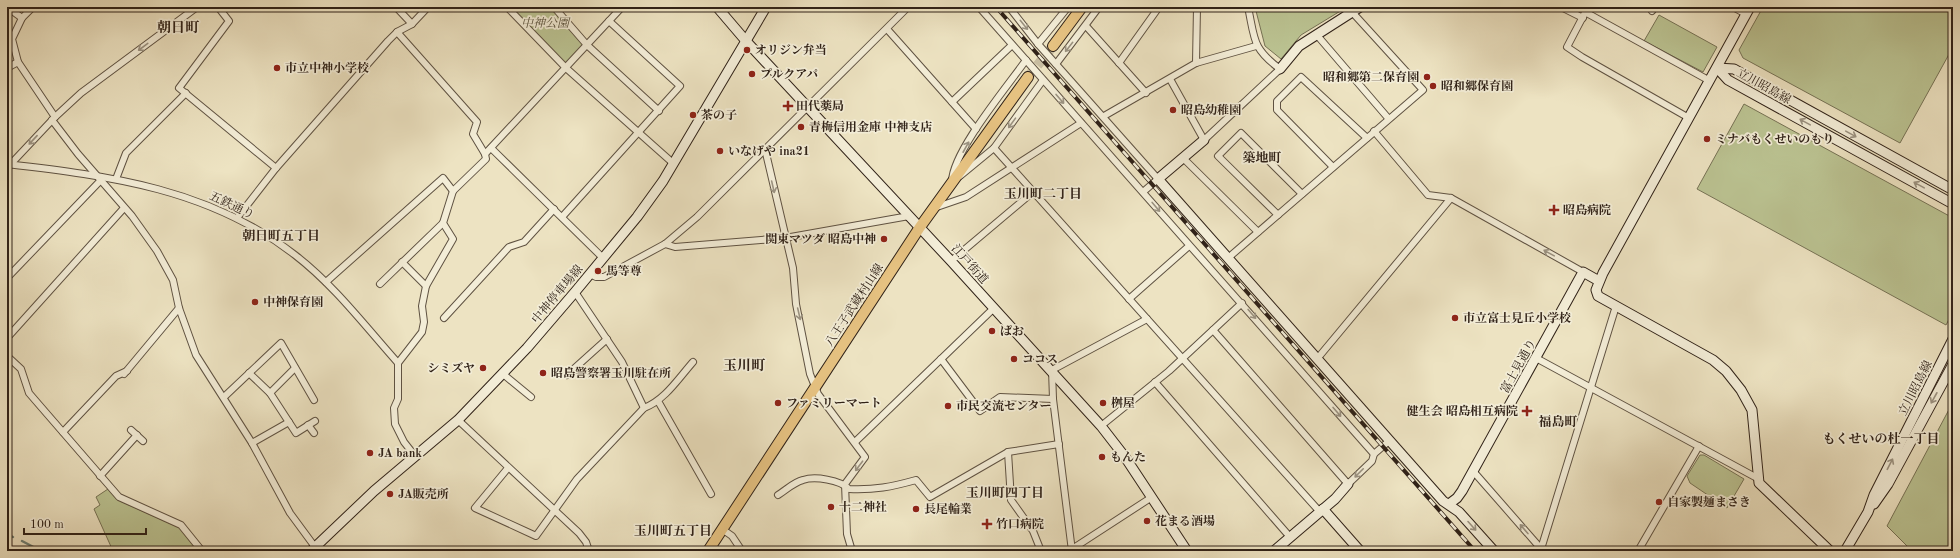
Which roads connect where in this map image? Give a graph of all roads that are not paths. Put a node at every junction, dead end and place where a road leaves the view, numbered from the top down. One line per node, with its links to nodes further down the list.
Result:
1 (7, 7): 26 (street)
2 (33, 7): 26 (street)
3 (197, 7): 60 (street, one-way to 60)
4 (218, 7): 52 (street)
5 (396, 7): 28 (street)
6 (428, 7): 28 (street)
7 (507, 7): 45 (street)
8 (554, 7): 35 (street)
9 (622, 7): 27 (street)
10 (717, 7): 33 (street, 江戸街道)
11 (766, 7): 33 (street, 中神停車場線)
12 (908, 7): 30 (street)
13 (979, 7): 36 (street)
14 (1009, 7): 34 (street, one-way to 34)
15 (1082, 7): 37 (main road)
16 (1099, 7): 29 (street)
17 (1159, 7): 41 (street)
18 (1197, 7): 42 (street)
19 (1248, 7): 38 (street)
20 (1561, 7): 25 (street)
21 (1733, 7): 24 (street)
22 (1065, 9): 34 (street)
23 (1356, 10): 32 (street); 58 (street)
24 (1748, 11): 46 (street)
25 (1586, 12): 51 (street); 59 (street)
26 (22, 18): 40 (street)
27 (609, 21): 35 (street); 56 (street)
28 (412, 24): 31 (street)
29 (1086, 26): 41 (street); 43 (street, one-way to 43)
30 (887, 29): 54 (street); 55 (street)
31 (397, 32): 70 (street); 75 (street)
32 (1316, 34): 47 (street); 58 (street)
33 (746, 41): 55 (street, 江戸街道); 72 (street, 中神停車場線)
34 (1038, 44): 43 (street)
35 (587, 45): 45 (street); 56 (street)
36 (1012, 45): 39 (street); 54 (street)
37 (1053, 46)
38 (1256, 46): 42 (street); 47 (street)
39 (1026, 60): 50 (street); 62 (street)
40 (18, 62): 44 (street); 60 (street)
41 (1119, 63): 53 (street)
42 (1196, 63): 49 (street)
43 (1056, 64): 57 (street)
44 (7, 68)
45 (566, 68): 64 (street); 67 (street)
46 (1717, 68): 51 (street); 81 (street, 立川昭島線, one-way to 81); 87 (street, 立川昭島線, one-way to 46)
47 (1280, 69): 66 (street)
48 (1028, 77): 80 (main road, 八王子武蔵村山線)
49 (1170, 79): 53 (street); 66 (street)
50 (1044, 80): 61 (street, one-way to 61); 68 (street, one-way to 68)
51 (1710, 81): 59 (street)
52 (186, 93): 75 (street); 79 (street)
53 (1146, 93): 57 (street)
54 (952, 102): 62 (street)
55 (808, 107): 69 (street); 92 (street, 江戸街道)
56 (659, 111): 64 (street)
57 (1104, 116): 78 (street)
58 (1388, 118): 63 (street)
59 (1689, 118): 108 (street)
60 (53, 119): 73 (street, one-way to 73); 77 (street)
61 (1082, 124): 76 (street); 84 (street)
62 (976, 129): 80 (street, one-way to 62)
63 (1374, 131): 65 (street); 86 (street)
64 (639, 132): 72 (street); 93 (street)
65 (1366, 138): 74 (street); 74 (street)
66 (1204, 140): 71 (street)
67 (491, 148): 70 (street); 90 (street)
68 (994, 148): 76 (street); 80 (street)
69 (765, 149): 98 (street, one-way to 98); 99 (street)
70 (485, 154): 82 (street)
71 (1183, 158): 78 (street); 97 (street)
72 (674, 164): 101 (street, 中神停車場線)
73 (8, 166): 77 (street, 五鉄通り)
74 (1333, 167): 85 (street)
75 (276, 168): 94 (street)
76 (1012, 169): 83 (street); 89 (street)
77 (100, 179): 79 (street, 五鉄通り); 88 (street); 107 (street)
78 (1158, 179): 84 (street); 102 (street)
79 (116, 180): 94 (street, 五鉄通り)
80 (952, 183): 89 (main road, 八王子武蔵村山線)
81 (1953, 190)
82 (453, 191): 95 (street); 109 (street)
83 (1033, 192): 103 (street); 113 (street)
84 (1143, 192): 100 (street, one-way to 100)
85 (1302, 194): 91 (street); 91 (street)
86 (1451, 198): 105 (street, one-way to 86); 128 (street)
87 (1953, 204)
88 (124, 208): 116 (street); 121 (street)
89 (934, 208): 96 (main road, 八王子武蔵村山線)
90 (554, 209): 93 (street); 118 (street)
91 (1278, 215): 97 (street)
92 (909, 216): 96 (street, 江戸街道); 98 (street)
93 (562, 217): 101 (street)
94 (237, 218): 109 (street, 五鉄通り)
95 (443, 223): 104 (street); 111 (street)
96 (920, 227): 103 (street, 江戸街道); 138 (main road, 八王子武蔵村山線)
97 (1258, 232): 102 (street)
98 (785, 238): 99 (street); 138 (street, one-way to 138)
99 (665, 244): 106 (street)
100 (1189, 246): 113 (street); 114 (street)
101 (603, 258): 106 (street, 中神停車場線)
102 (1228, 258): 128 (street)
103 (951, 261): 117 (street, 江戸街道)
104 (402, 262): 110 (street); 111 (street)
105 (1583, 272): 108 (street); 126 (street, 富士見通り)
106 (590, 274): 112 (street, 中神停車場線)
107 (7, 278)
108 (1598, 281): 115 (street)
109 (326, 282): 130 (street, 五鉄通り)
110 (380, 284)
111 (426, 286): 130 (street)
112 (575, 292): 122 (street); 135 (street, 中神停車場線)
113 (1129, 299): 119 (street)
114 (1242, 303): 120 (street); 163 (street, one-way to 163)
115 (1616, 306): 139 (street); 168 (street)
116 (179, 308): 141 (street); 153 (street)
117 (994, 308): 127 (street); 133 (street, 江戸街道)
118 (444, 318)
119 (1147, 319): 125 (street); 133 (street)
120 (1213, 330): 125 (street); 170 (street)
121 (7, 338)
122 (607, 339): 136 (street); 146 (street)
123 (1953, 339): 177 (street, 立川昭島線, one-way to 123)
124 (7, 356): 153 (street)
125 (1183, 358): 137 (street); 176 (street)
126 (1536, 358): 139 (street); 166 (street, 富士見通り)
127 (941, 359): 143 (street); 159 (street)
128 (1317, 359): 157 (street)
129 (693, 362): 145 (street)
130 (398, 363): 164 (street)
131 (1953, 364): 177 (street, 立川昭島線, one-way to 177)
132 (295, 368): 134 (street); 140 (street); 144 (street)
133 (1052, 370): 143 (street); 151 (street, 江戸街道)
134 (249, 373): 140 (street); 141 (street)
135 (503, 374): 142 (street); 147 (street, 中神停車場線)
136 (567, 375)
137 (1155, 382): 151 (street); 179 (street)
138 (815, 387): 159 (street); 178 (main road, 八王子武蔵村山線)
139 (1591, 388): 161 (street); 182 (street)
140 (270, 394): 149 (street)
141 (224, 397): 158 (street)
142 (531, 397)
143 (1053, 399): 160 (street)
144 (314, 400)
145 (658, 401): 146 (street); 171 (street)
146 (644, 408): 175 (street)
147 (458, 420): 164 (street, 中神停車場線); 165 (street)
148 (315, 421): 150 (street)
149 (289, 422): 150 (street); 158 (street)
150 (308, 425): 154 (street)
151 (1101, 426): 173 (street, 江戸街道)
152 (131, 430): 155 (street)
153 (63, 432): 167 (street)
154 (314, 433)
155 (137, 435): 156 (street); 167 (street)
156 (143, 440)
157 (1389, 441): 163 (street); 174 (street)
158 (252, 442): 180 (street)
159 (855, 442): 169 (street, one-way to 169)
160 (1058, 444): 162 (street); 181 (street)
161 (1699, 446): 168 (street); 193 (street)
162 (1008, 452): 169 (street); 188 (street)
163 (1374, 454): 170 (street, one-way to 170)
164 (415, 456): 180 (street, 中神停車場線)
165 (508, 468): 175 (street); 175 (street)
166 (1473, 470): 174 (street, 富士見通り); 182 (street, one-way to 166)
167 (100, 476): 183 (street)
168 (1757, 478): 194 (street)
169 (844, 484): 172 (street); 187 (street)
170 (1348, 484): 176 (street)
171 (711, 494)
172 (778, 495)
173 (1152, 497): 181 (street); 189 (street, 江戸街道)
174 (1449, 504): 192 (street, one-way to 192)
175 (554, 510): 184 (street)
176 (1322, 510): 179 (street); 191 (street)
177 (1868, 512): 195 (street, 立川昭島線)
178 (722, 529): 185 (main road, 八王子武蔵村山線); 186 (street)
179 (1290, 537): 190 (street)
180 (313, 549)
181 (1071, 550)
182 (1542, 550)
183 (202, 551)
184 (589, 551)
185 (708, 551)
186 (742, 551)
187 (852, 551)
188 (1041, 551)
189 (1187, 551)
190 (1274, 551)
191 (1360, 551)
192 (1494, 551)
193 (1638, 551)
194 (1830, 551)
195 (1845, 551)

